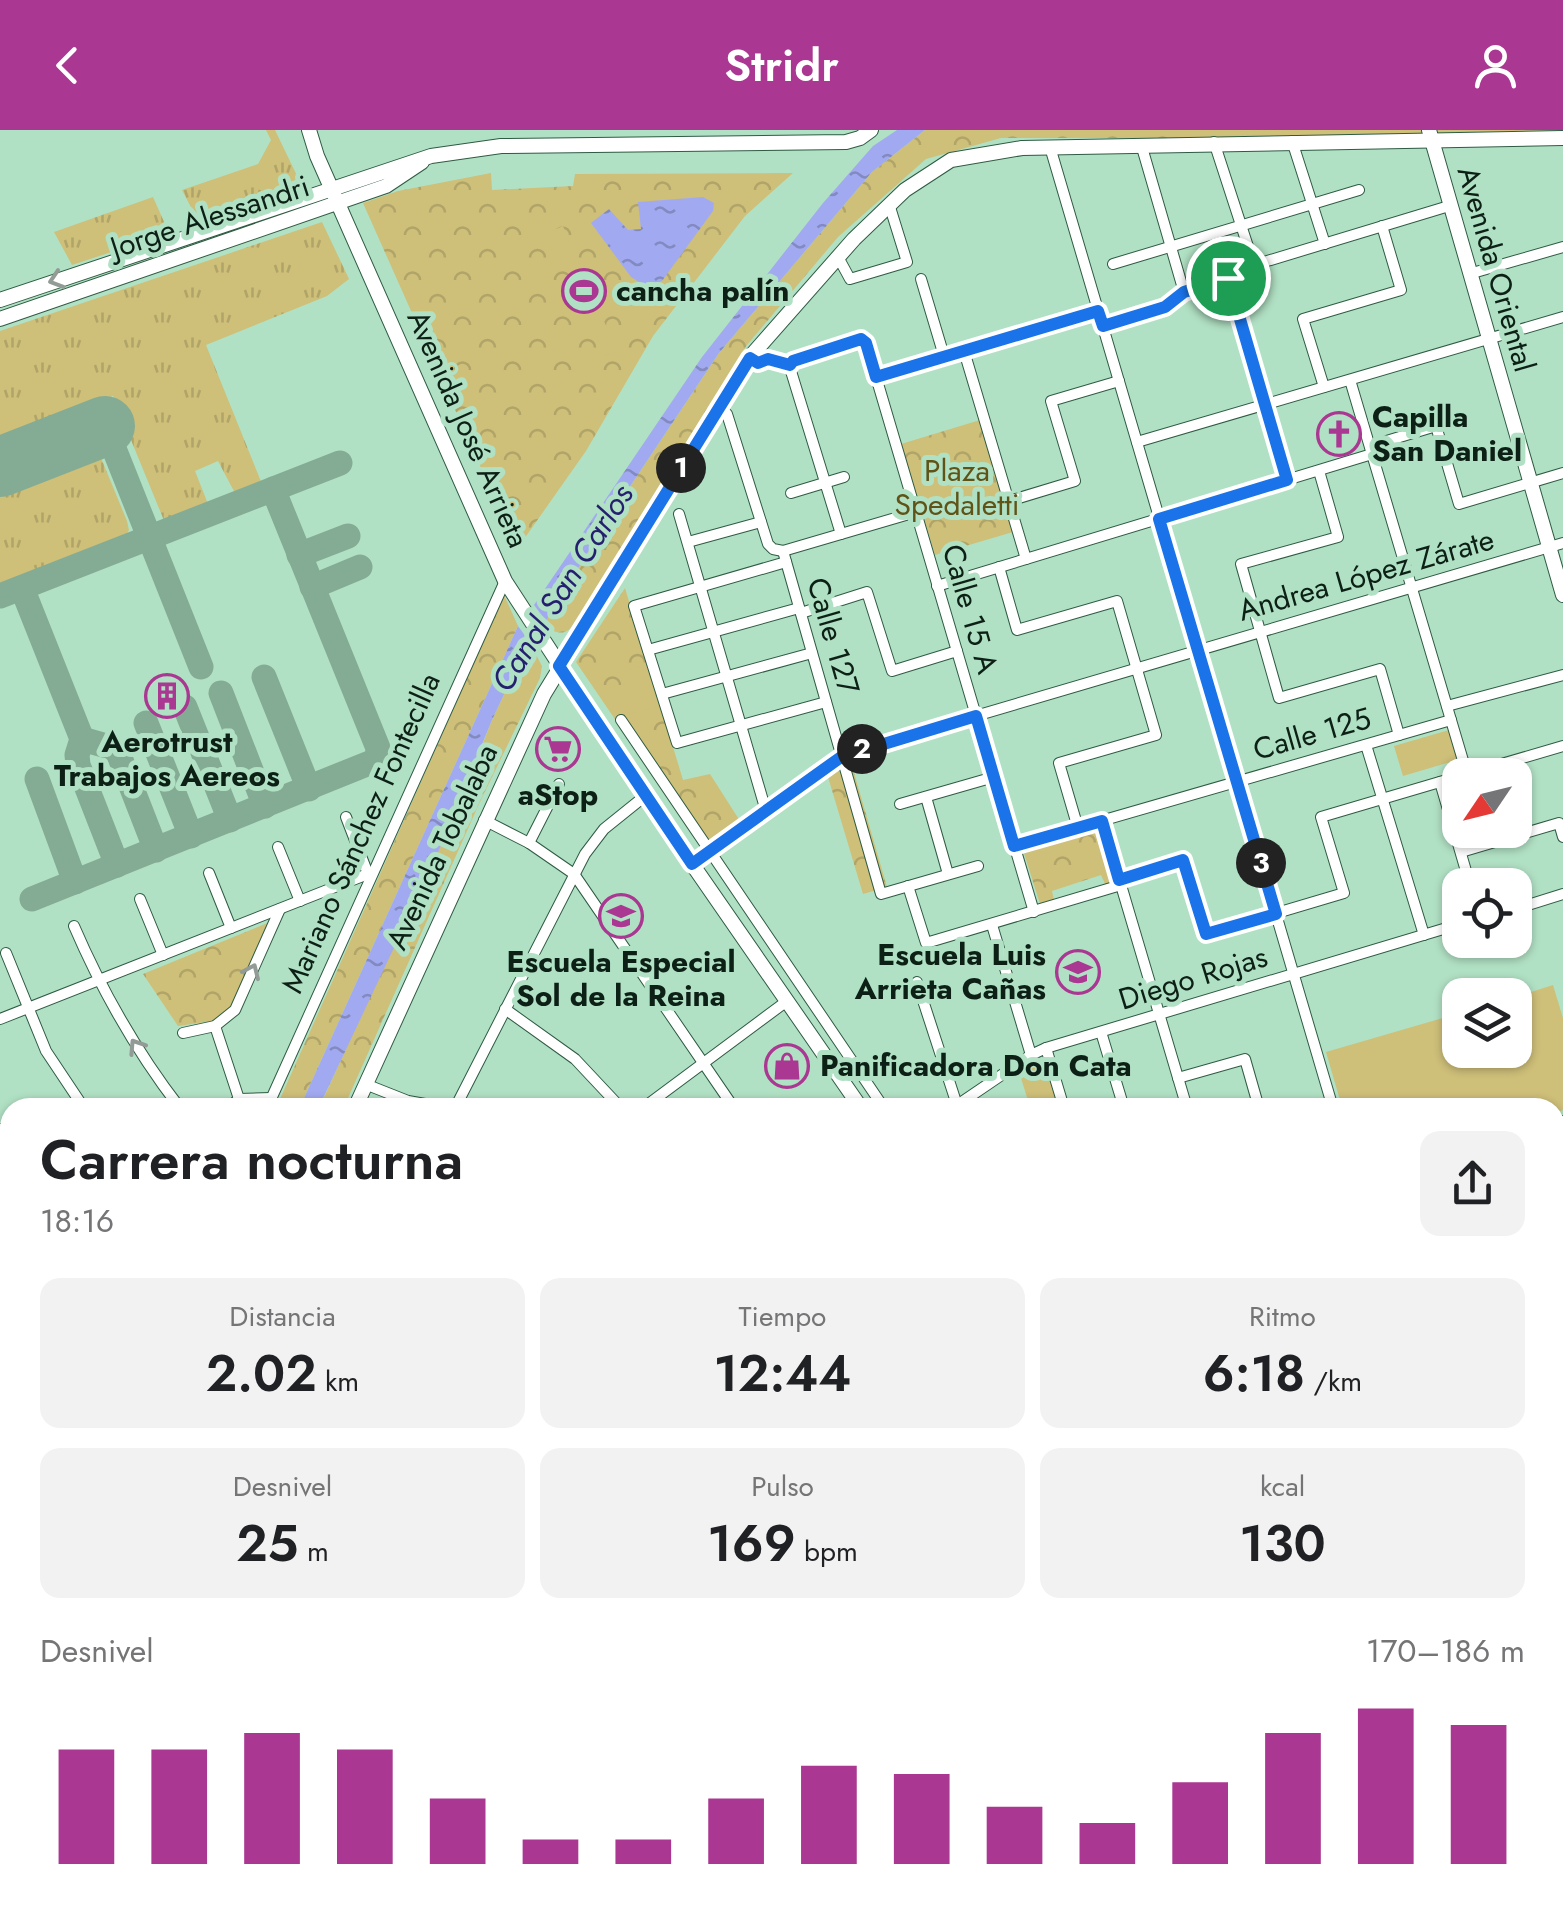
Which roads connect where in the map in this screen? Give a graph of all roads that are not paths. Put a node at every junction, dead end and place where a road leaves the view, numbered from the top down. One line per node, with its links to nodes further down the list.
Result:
1 (296, 130): 11 (main road, Avenida José Arrieta)
2 (308, 130): 11 (main road, Avenida José Arrieta)
3 (865, 134): 5 (main road, Jorge Alessandri)
4 (1430, 135): 6 (main road, Avenida Tobalaba); 7 (main road, Avenida Tobalaba); 16 (main road, Avenida Oriental)
5 (792, 136): 13 (main road, Jorge Alessandri)
6 (1563, 138)
7 (1292, 140): 8 (main road, Avenida Tobalaba); 15 (street)
8 (1214, 142): 9 (main road, Avenida Tobalaba); 17 (street)
9 (1141, 144): 10 (main road, Avenida Tobalaba); 20 (street)
10 (1050, 146): 14 (main road, Avenida Tobalaba); 30 (street)
11 (317, 156): 13 (main road, Avenida José Arrieta)
12 (1360, 190): 15 (street)
13 (335, 196): 29 (main road, Jorge Alessandri, one-way to 29); 32 (main road, Jorge Alessandri); 65 (main road, Avenida José Arrieta)
14 (888, 204): 22 (main road, Avenida Tobalaba); 22 (street)
15 (1312, 204): 17 (street); 19 (street)
16 (1449, 206): 18 (street); 25 (main road, Avenida Oriental)
17 (1240, 226): 20 (street); 24 (street)
18 (1382, 226): 19 (street); 42 (street)
19 (1325, 244): 24 (street)
20 (1170, 246): 23 (street); 28 (street)
21 (1563, 247): 25 (street)
22 (838, 257): 37 (main road, Avenida Tobalaba)
23 (1113, 264)
24 (1254, 265): 26 (street)
25 (1469, 274): 34 (main road, Avenida Oriental)
26 (1228, 278): 28 (street); 43 (street)
27 (921, 279): 36 (street)
28 (1184, 292): 33 (street)
29 (0, 300)
30 (1098, 311): 33 (street); 35 (street)
31 (1563, 317): 34 (street)
32 (0, 318)
33 (1103, 326): 41 (street)
34 (1488, 339): 40 (street); 52 (main road, Avenida Oriental)
35 (964, 351): 36 (street); 54 (street)
36 (944, 356): 39 (street)
37 (750, 358): 38 (street); 44 (main road, Avenida Tobalaba)
38 (790, 365): 39 (street, Calle 15 A); 51 (street)
39 (876, 377): 55 (street, Calle 15 A)
40 (1350, 380): 42 (street); 46 (street)
41 (1119, 381): 45 (street); 54 (street)
42 (1324, 387): 43 (street)
43 (1265, 404): 45 (street); 50 (street)
44 (718, 408): 58 (street, Calle 127); 77 (main road, Avenida Tobalaba)
45 (1137, 442): 57 (street)
46 (1371, 450): 47 (street); 52 (street); 68 (street)
47 (1318, 470): 50 (street); 72 (street)
48 (1563, 473): 52 (street)
49 (844, 477): 51 (street)
50 (1287, 480): 57 (street)
51 (826, 483): 53 (street); 59 (street)
52 (1530, 483): 61 (main road, Avenida Oriental)
53 (791, 494)
54 (1009, 501): 63 (street)
55 (916, 512): 59 (street); 66 (street, Calle 15 A)
56 (679, 514): 60 (street)
57 (1159, 519): 63 (street); 74 (street)
58 (761, 522): 60 (street); 62 (street, Calle 127)
59 (841, 534): 62 (street)
60 (688, 542): 67 (street)
61 (1556, 545): 68 (street, Andrea López Zárate); 69 (main road, Avenida Oriental)
62 (785, 557): 67 (street); 70 (street, Calle 127)
63 (1026, 559): 64 (street)
64 (999, 567): 66 (street); 78 (street)
65 (505, 582): 77 (main road, Avenida José Arrieta); 117 (street, Mariano Sánchez Fontecilla)
66 (938, 586): 75 (street, Calle 15 A)
67 (701, 587): 71 (street); 73 (street)
68 (1412, 587): 72 (street, Andrea López Zárate); 83 (street)
69 (1563, 595)
70 (800, 611): 71 (street); 75 (street); 76 (street, Calle 127)
71 (714, 632): 73 (street); 80 (street)
72 (1260, 632): 74 (street, Andrea López Zárate); 88 (street)
73 (648, 650): 81 (street)
74 (1198, 650): 78 (street, Andrea López Zárate); 95 (street)
75 (957, 651): 84 (street, Calle 15 A)
76 (812, 653): 80 (street); 82 (street, Calle 127)
77 (559, 666): 98 (main road, Avenida José Arrieta); 104 (main road, Avenida Tobalaba)
78 (1136, 668): 84 (street, Andrea López Zárate); 106 (street)
79 (1563, 674): 83 (street)
80 (727, 676): 81 (street); 87 (street)
81 (662, 694): 87 (street)
82 (826, 702): 87 (street); 91 (street, Calle 127)
83 (1447, 706): 86 (street)
84 (976, 716): 91 (street, Andrea López Zárate); 94 (street, Calle 15 A)
85 (620, 720): 111 (street)
86 (1451, 720): 88 (street, Calle 125); 92 (street)
87 (741, 726): 102 (street)
88 (1399, 735): 89 (street, Calle 125)
89 (1366, 745): 95 (street, Calle 125); 100 (street)
90 (1563, 746): 93 (street)
91 (841, 757): 102 (street, Andrea López Zárate); 121 (street, Calle 127)
92 (1460, 758)
93 (1522, 758)
94 (994, 777): 99 (street); 109 (street, Calle 15 A)
95 (1237, 782): 105 (street, Calle 125); 128 (street)
96 (1440, 782): 100 (street); 112 (street)
97 (559, 784): 108 (street)
98 (645, 796): 113 (main road, Avenida José Arrieta); 118 (street)
99 (926, 797): 101 (street); 119 (street)
100 (1382, 799): 128 (street); 133 (street)
101 (900, 804)
102 (766, 811): 111 (street, Andrea López Zárate)
103 (346, 817): 117 (street)
104 (484, 820): 108 (street); 151 (main road, Avenida Tobalaba)
105 (1102, 821): 106 (street, Calle 125); 120 (street)
106 (1078, 828): 109 (street, Calle 125)
107 (1563, 837): 112 (street)
108 (529, 843): 118 (street)
109 (1014, 846): 127 (street, Calle 15 A)
110 (278, 847): 124 (street)
111 (711, 850): 113 (street, Andrea López Zárate); 163 (street)
112 (1460, 852): 115 (street)
113 (692, 864): 139 (main road, Avenida José Arrieta)
114 (978, 866): 119 (street)
115 (1465, 868)
116 (209, 873): 131 (street)
117 (371, 873): 124 (street); 155 (street, Mariano Sánchez Fontecilla)
118 (574, 874): 141 (street); 149 (street)
119 (948, 874): 121 (street)
120 (1120, 882): 127 (street); 128 (street); 142 (street)
121 (908, 886): 129 (street)
122 (1563, 894): 125 (street)
123 (140, 899): 135 (street)
124 (300, 901): 126 (street)
125 (1532, 904)
126 (280, 909): 131 (street); 144 (street, one-way to 126)
127 (1034, 912): 129 (street)
128 (1276, 914): 136 (street)
129 (992, 925): 148 (street)
130 (74, 926): 137 (street)
131 (231, 928): 135 (street)
132 (1442, 929): 133 (street, Diego Rojas)
133 (1424, 934): 136 (street, Diego Rojas)
134 (6, 953): 140 (street)
135 (163, 955): 137 (street)
136 (1293, 974): 142 (street, Diego Rojas); 170 (street)
137 (98, 981): 140 (street); 153 (street, one-way to 137)
138 (916, 982): 164 (street)
139 (787, 1001): 149 (street); 162 (main road, Avenida José Arrieta)
140 (28, 1008): 143 (street); 152 (street)
141 (505, 1010): 158 (street); 159 (street)
142 (1160, 1016): 145 (street, Diego Rojas); 150 (street)
143 (0, 1019)
144 (215, 1026): 146 (street); 154 (street)
145 (1102, 1032): 147 (street, Diego Rojas); 167 (street)
146 (183, 1033)
147 (1046, 1048): 148 (street, Diego Rojas); 166 (street)
148 (1031, 1055): 165 (street, Diego Rojas)
149 (703, 1063): 160 (street); 161 (street)
150 (1178, 1078): 168 (street); 169 (street)
151 (365, 1084): 156 (main road, Avenida Tobalaba); 157 (street)
152 (77, 1098)
153 (173, 1098)
154 (239, 1098)
155 (271, 1098)
156 (359, 1098)
157 (400, 1098)
158 (457, 1098)
159 (612, 1098)
160 (656, 1098)
161 (727, 1098)
162 (854, 1098)
163 (877, 1098)
164 (952, 1098)
165 (967, 1098)
166 (1061, 1098)
167 (1121, 1098)
168 (1184, 1098)
169 (1256, 1098)
170 (1329, 1098)

